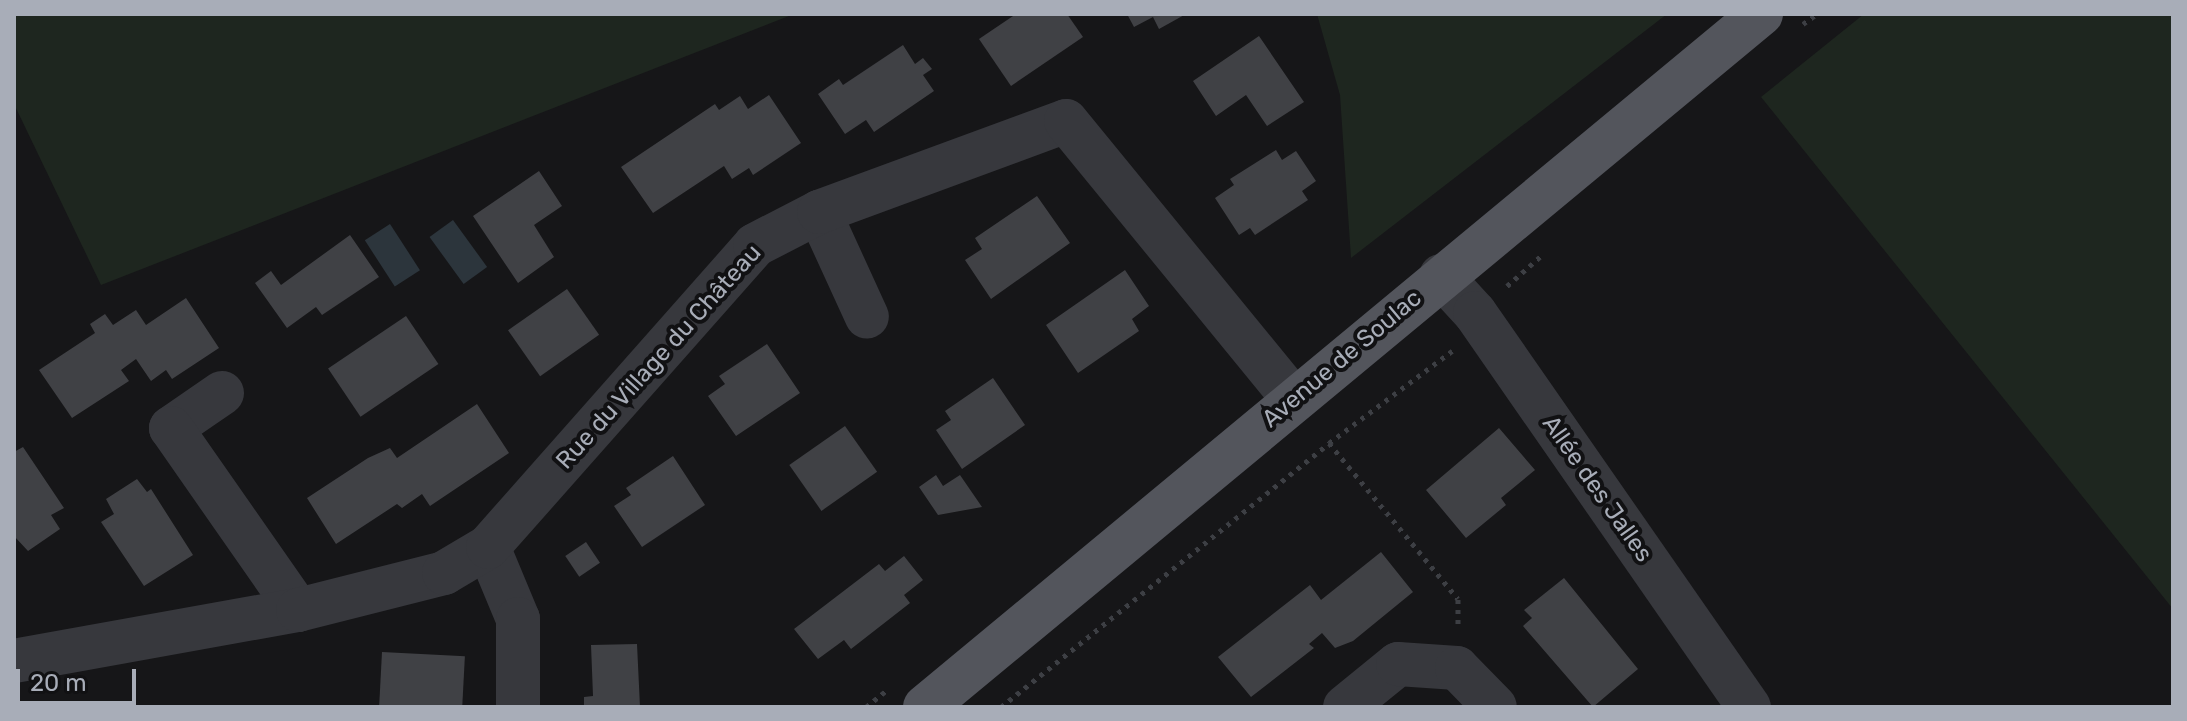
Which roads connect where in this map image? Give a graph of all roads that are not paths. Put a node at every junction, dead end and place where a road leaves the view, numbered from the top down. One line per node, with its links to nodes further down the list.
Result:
1 (1777, 24): 3 (main road, Avenue de Soulac)
2 (819, 212): 4 (street); 6 (street, Rue du Village du Château); 7 (street, Rue du Village du Château)
3 (1441, 276): 6 (main road, Avenue de Soulac); 14 (street, Allée des Jalles)
4 (867, 317)
5 (222, 393): 8 (street)
6 (1294, 400): 11 (main road, Avenue de Soulac)
7 (488, 547): 8 (street, Rue du Village du Château); 10 (street)
8 (298, 610): 9 (street, Rue du Village du Château)
9 (14, 661)
10 (518, 707)
11 (925, 707)
12 (1345, 707): 13 (street)
13 (1495, 707)
14 (1749, 707)

